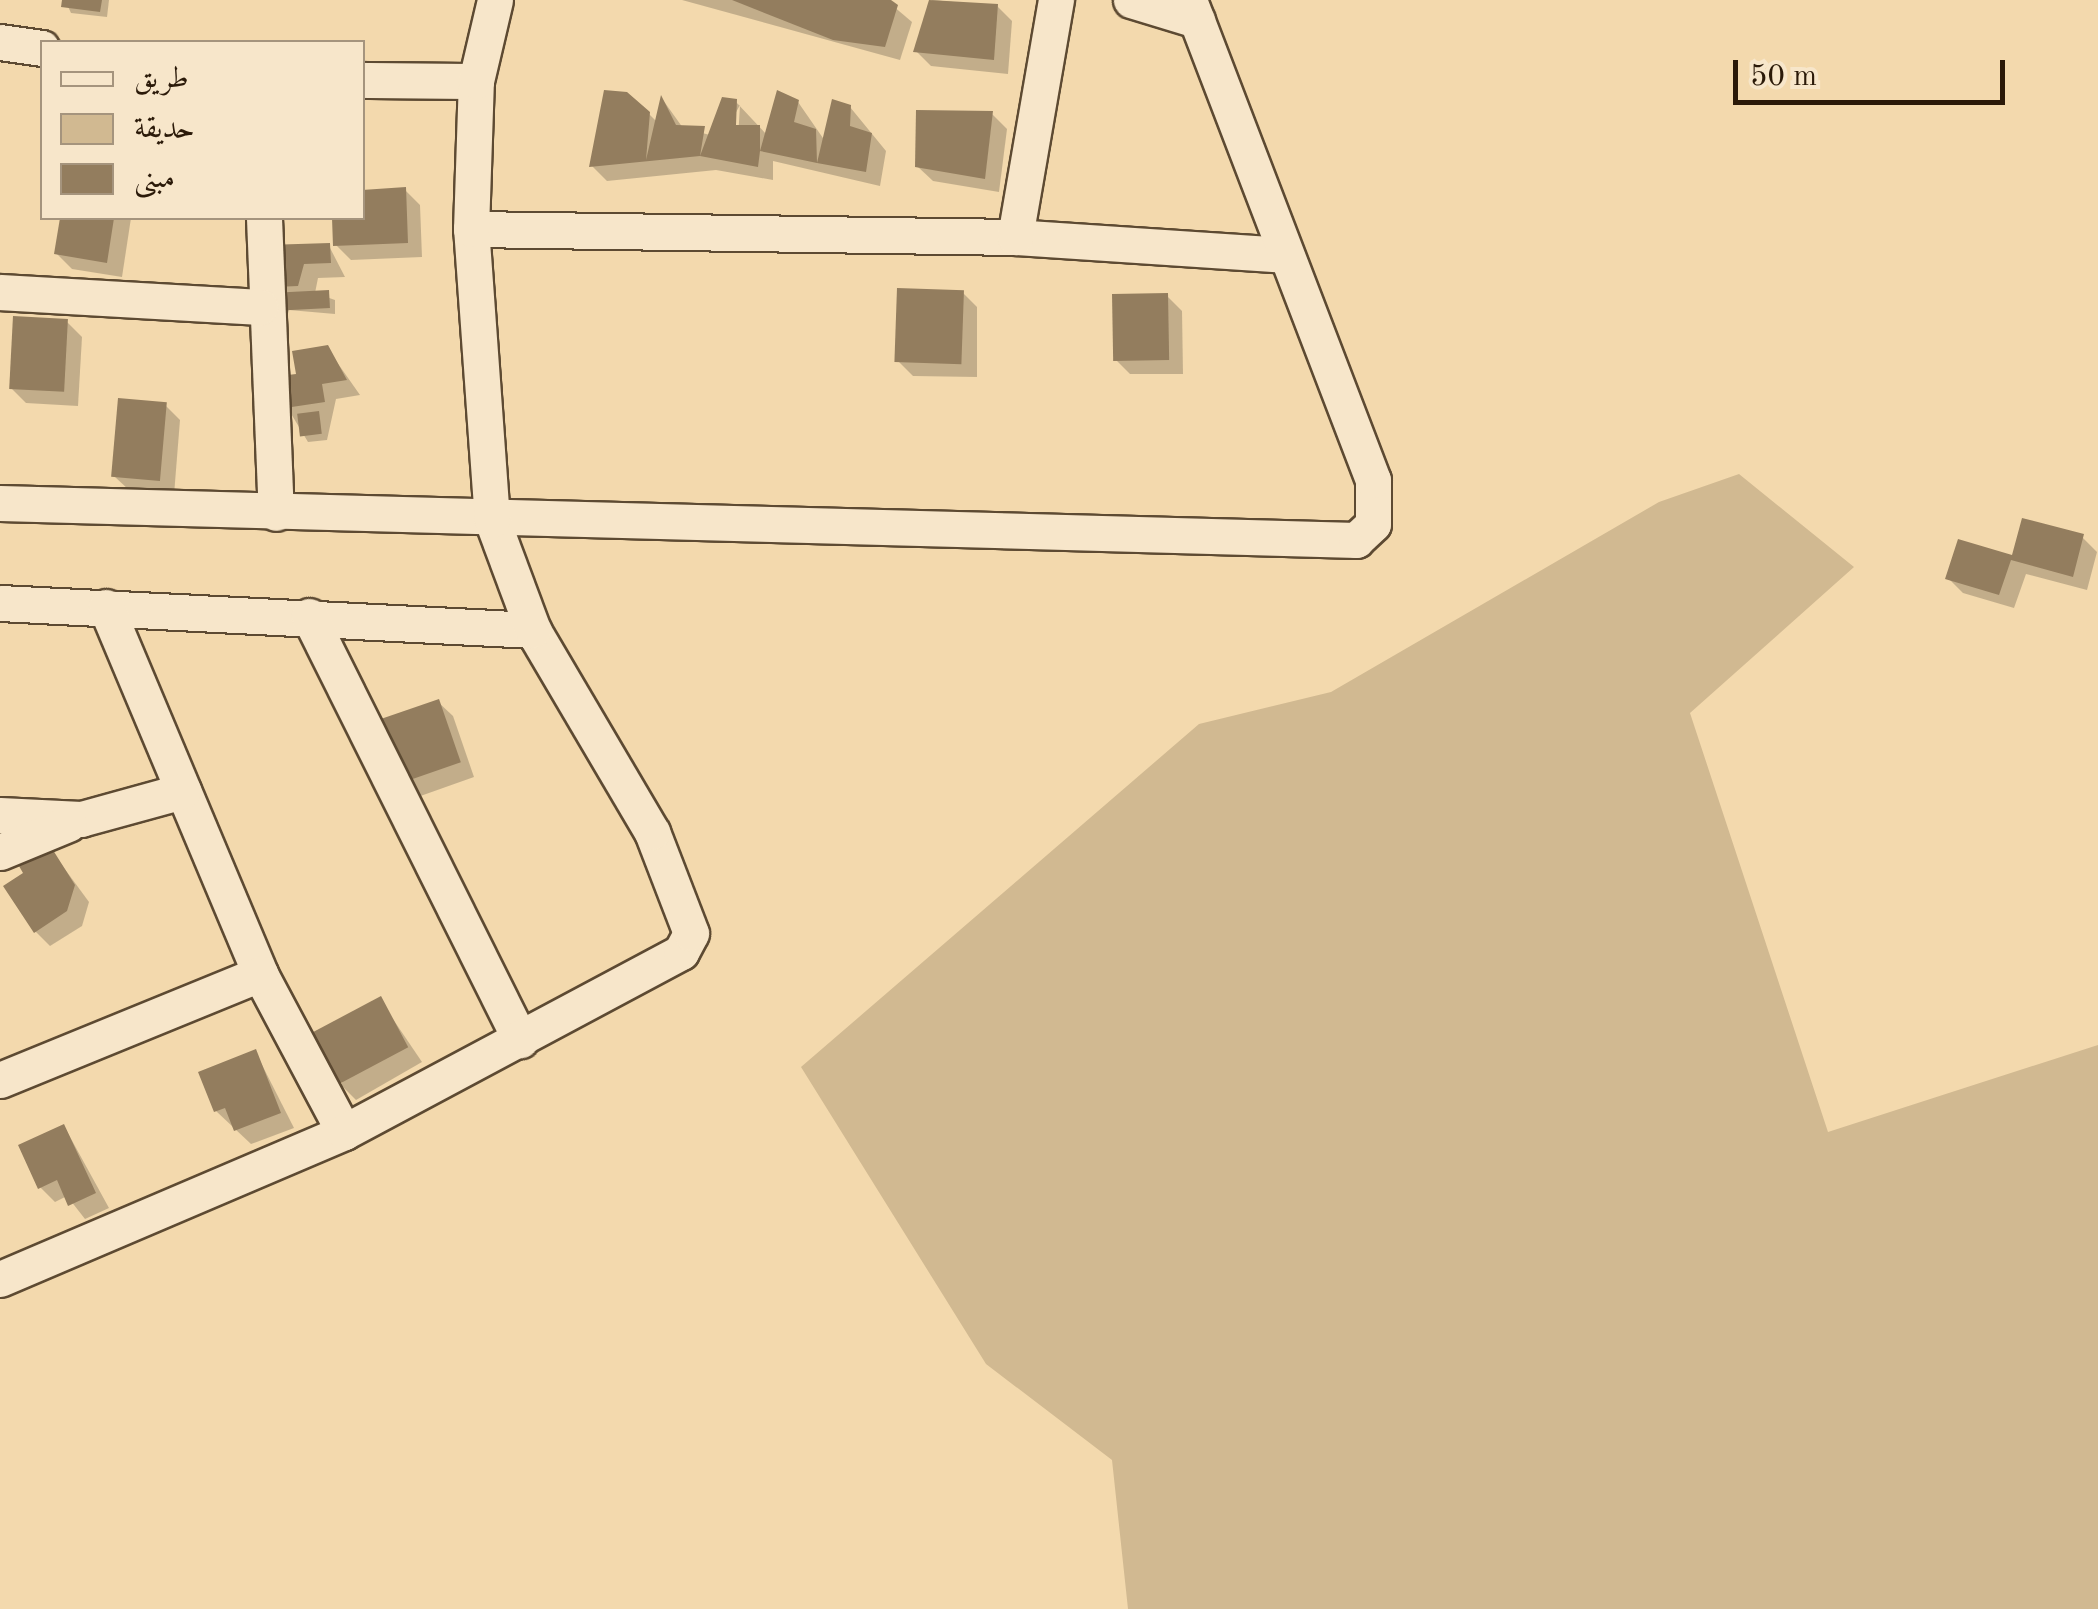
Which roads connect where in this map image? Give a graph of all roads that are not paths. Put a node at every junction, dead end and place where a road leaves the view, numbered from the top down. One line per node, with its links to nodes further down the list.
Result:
1 (495, 0): 8 (street)
2 (1056, 0): 11 (street)
3 (1130, 0): 4 (street)
4 (1193, 10): 12 (street)
5 (0, 42): 6 (street)
6 (40, 48)
7 (365, 80): 8 (street)
8 (476, 81): 10 (street)
9 (264, 220): 14 (street)
10 (472, 229): 11 (street); 17 (street)
11 (1015, 238): 12 (street)
12 (1285, 255): 17 (street)
13 (0, 292): 14 (street)
14 (261, 308): 16 (street)
15 (0, 503): 16 (street)
16 (276, 513): 17 (street)
17 (492, 520): 21 (street)
18 (0, 603): 19 (street)
19 (106, 607): 20 (street); 22 (street)
20 (309, 616): 21 (street); 27 (street)
21 (534, 630): 27 (street)
22 (182, 791): 24 (street); 26 (street)
23 (0, 815): 24 (street)
24 (81, 819): 25 (street)
25 (0, 852)
26 (260, 974): 28 (street); 29 (street)
27 (520, 1040): 29 (street)
28 (0, 1080)
29 (344, 1132): 30 (street)
30 (0, 1280)

